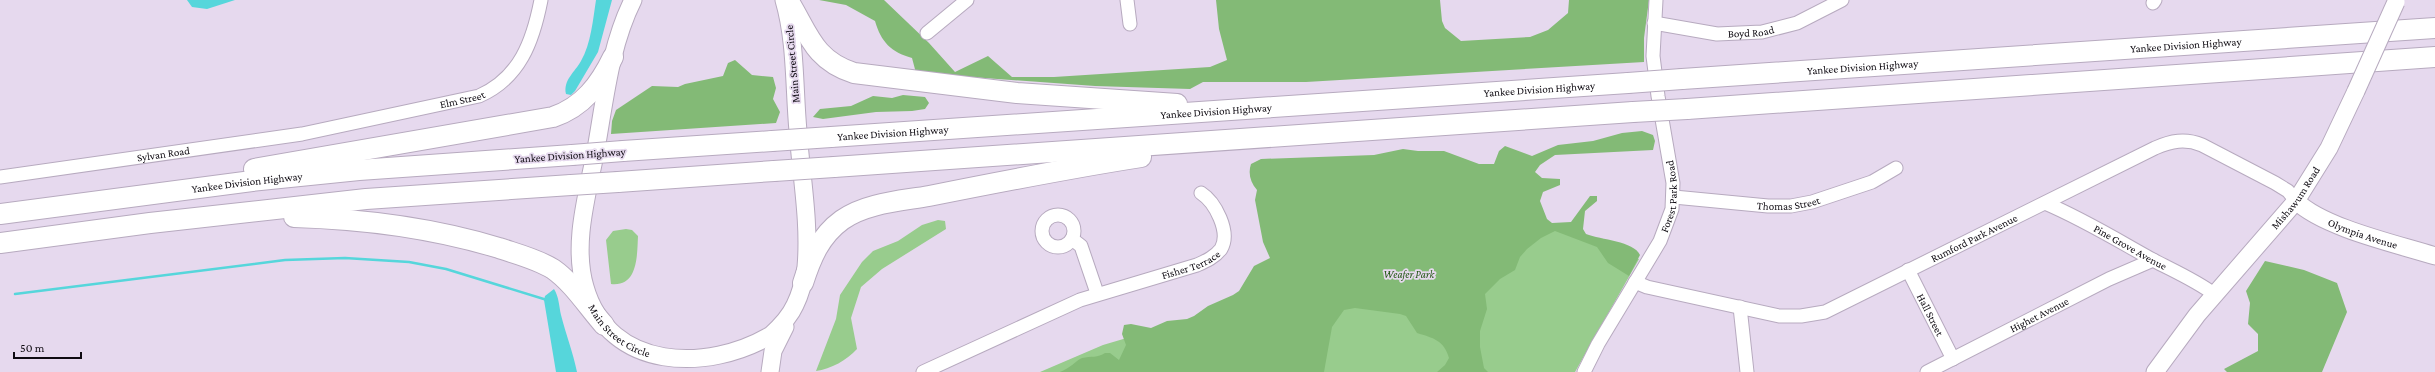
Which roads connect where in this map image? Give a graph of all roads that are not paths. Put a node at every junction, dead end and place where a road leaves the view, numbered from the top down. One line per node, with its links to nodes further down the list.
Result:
1 (541, 0): 19 (street, Elm Street)
2 (626, 0): 14 (main road)
3 (633, 0): 14 (main road, Main Street Circle)
4 (784, 0): 36 (main road, Main Street Circle)
5 (788, 0): 18 (highway)
6 (966, 0): 15 (street)
7 (1127, 0): 11 (street)
8 (1656, 0): 12 (street, Forest Park Road)
9 (1842, 0): 12 (street, Boyd Road)
10 (2396, 1): 26 (main road, Mishawum Road, bridge)
11 (1130, 24)
12 (1654, 24): 25 (street, Forest Park Road)
13 (2435, 28): 18 (highway, Yankee Division Highway, bridge)
14 (620, 32): 16 (main road, Main Street Circle)
15 (927, 33)
16 (613, 57): 24 (highway); 41 (main road, Main Street Circle)
17 (2435, 57): 20 (highway, bridge)
18 (1266, 108): 24 (highway, Yankee Division Highway, bridge)
19 (327, 129): 22 (street, Sylvan Road)
20 (1277, 137): 29 (highway, bridge); 36 (highway)
21 (1896, 168): 25 (street, Thomas Street)
22 (0, 178)
23 (1201, 193): 37 (street, Fisher Terrace)
24 (142, 194): 28 (highway, Yankee Division Highway)
25 (1674, 197): 35 (street, Forest Park Road)
26 (2296, 200): 27 (street, Rumford Park Avenue); 32 (main road, Olympia Avenue); 38 (main road, Mishawum Road)
27 (2045, 203): 33 (street, Pine Grove Avenue); 34 (street, Rumford Park Avenue)
28 (0, 214)
29 (150, 223): 31 (highway); 41 (highway)
30 (1072, 239): 37 (street)
31 (0, 243)
32 (2435, 256)
33 (2153, 260): 38 (street, Pine Grove Avenue); 42 (street, Highet Avenue)
34 (1908, 270): 39 (street, Rumford Park Avenue); 42 (street, Hall Street)
35 (1636, 282): 39 (street, Rumford Park Avenue); 47 (street, Forest Park Road)
36 (803, 283): 40 (main road, Main Street Circle)
37 (1097, 293): 46 (street, Fisher Terrace)
38 (2214, 294): 50 (main road, Mishawum Road)
39 (1740, 307): 48 (street)
40 (791, 313): 43 (main road, Main Street Circle); 45 (main road)
41 (604, 325): 43 (main road, Main Street Circle)
42 (1953, 359): 49 (street, Highet Avenue)
43 (667, 366): 44 (main road)
44 (689, 372)
45 (770, 372)
46 (923, 372)
47 (1584, 372)
48 (1747, 372)
49 (1927, 372)
50 (2155, 372)

